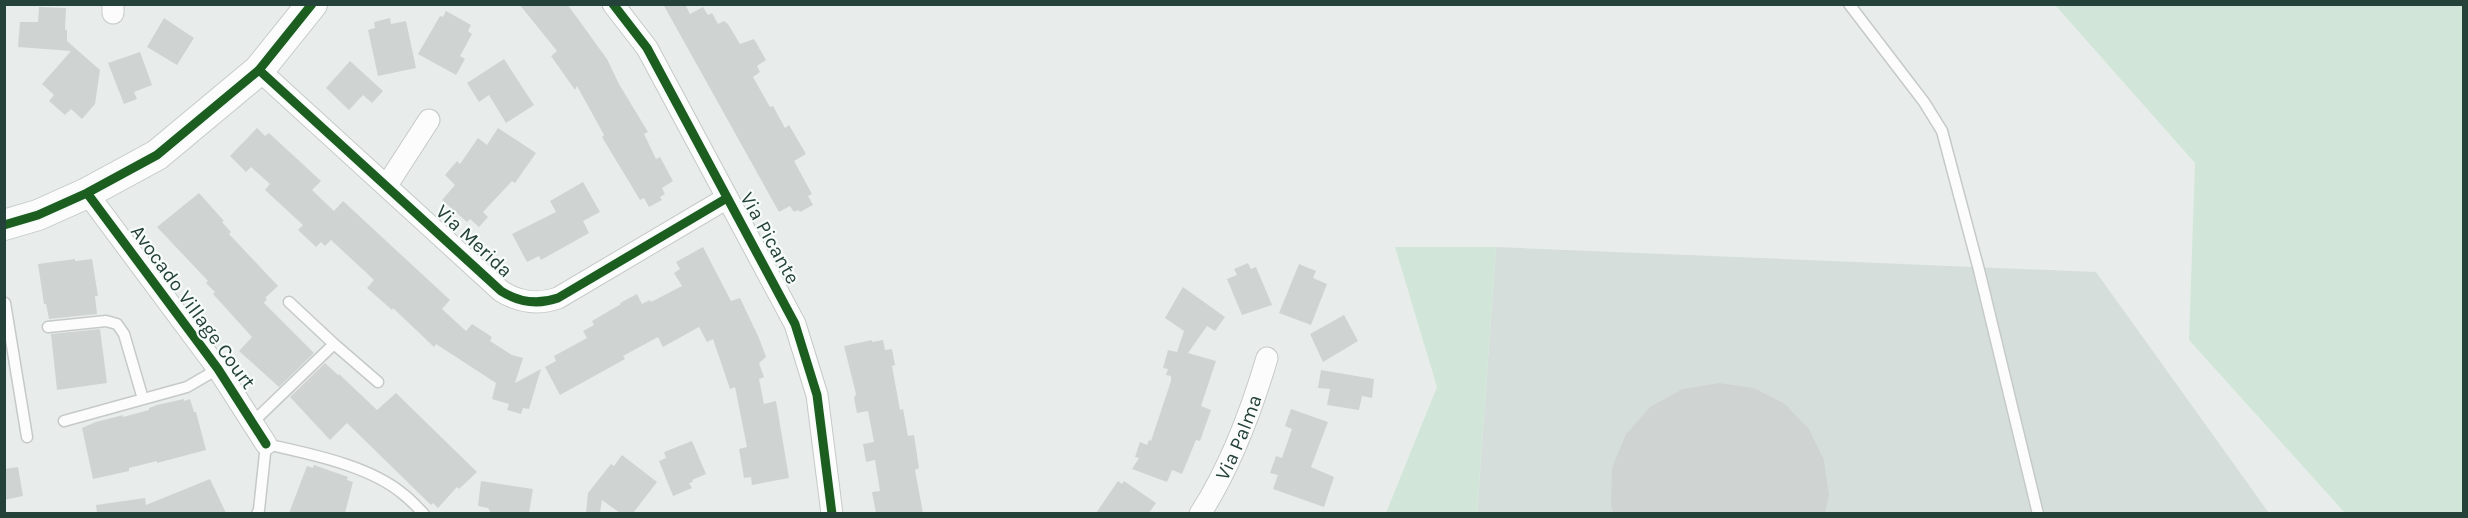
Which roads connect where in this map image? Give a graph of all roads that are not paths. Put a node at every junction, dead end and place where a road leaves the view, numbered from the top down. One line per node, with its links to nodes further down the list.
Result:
1 (312, 4): 4 (main road)
2 (613, 4): 8 (street, Via Picante)
3 (1849, 4): 26 (lane)
4 (259, 70): 6 (street, Via Merida); 7 (main road)
5 (429, 120): 6 (street)
6 (387, 185): 8 (street, Via Merida)
7 (87, 193): 9 (main road); 15 (street, Avocado Village Court)
8 (727, 198): 24 (street, Via Picante)
9 (4, 225)
10 (289, 302): 13 (lane)
11 (5, 303): 20 (lane)
12 (48, 327): 17 (lane)
13 (334, 344): 16 (lane); 19 (lane)
14 (1267, 358): 25 (street, Via Palma)
15 (218, 369): 17 (lane); 19 (street, Avocado Village Court)
16 (378, 382)
17 (143, 399): 18 (lane)
18 (64, 421)
19 (253, 422): 21 (street, Avocado Village Court)
20 (27, 437)
21 (266, 444): 22 (lane); 23 (lane)
22 (257, 513)
23 (424, 513)
24 (832, 513)
25 (1200, 513)
26 (2038, 513)

